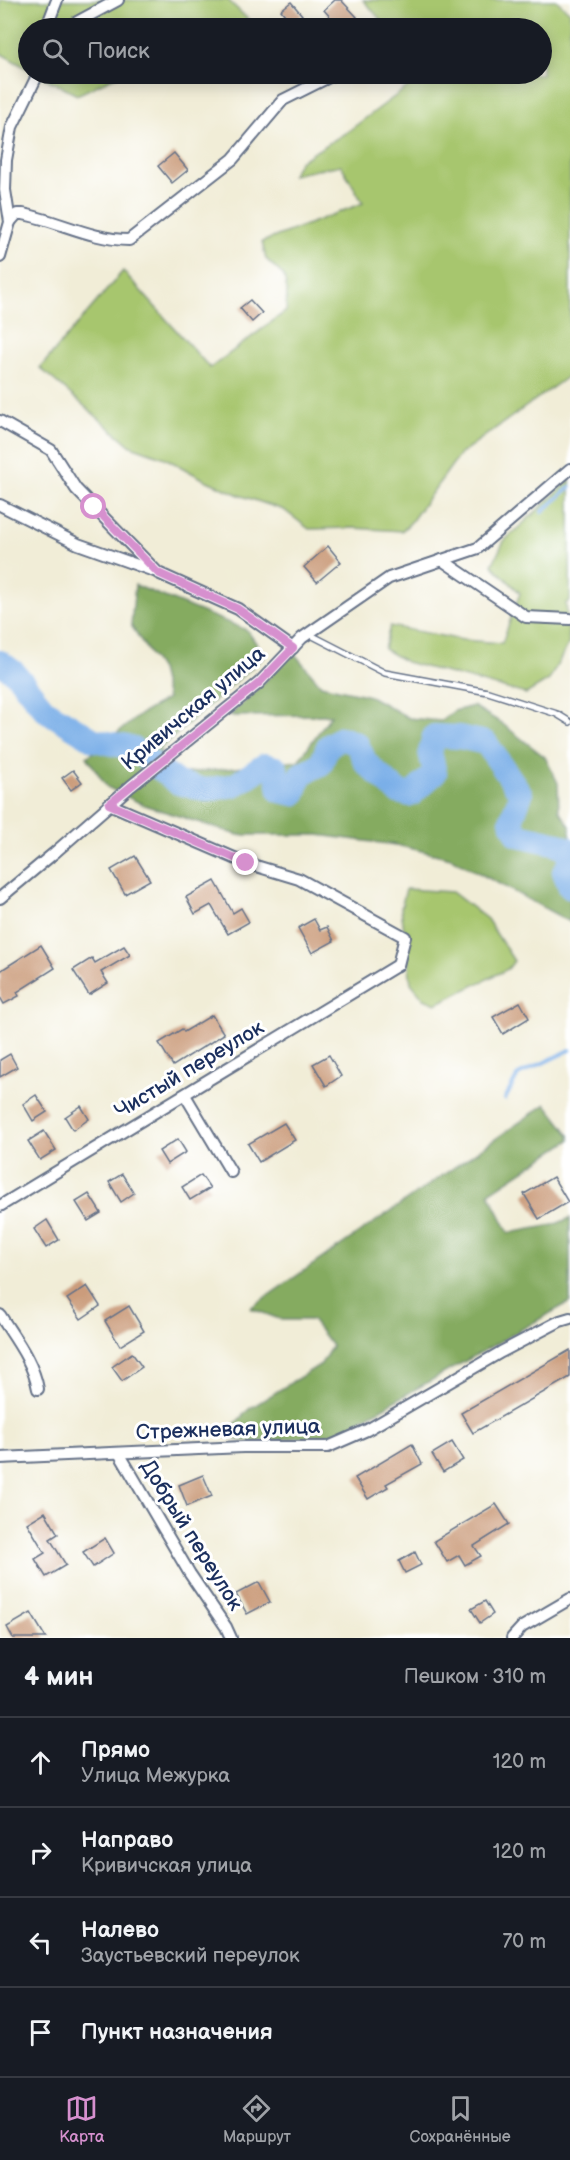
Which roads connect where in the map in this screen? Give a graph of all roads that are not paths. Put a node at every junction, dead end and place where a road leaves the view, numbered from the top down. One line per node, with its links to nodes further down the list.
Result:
1 (57, 0): 3 (street)
2 (118, 0): 4 (street)
3 (50, 18)
4 (85, 18)
5 (33, 84): 7 (street)
6 (315, 84): 7 (street)
7 (10, 222): 8 (street)
8 (0, 257)
9 (0, 421): 13 (street)
10 (570, 469): 12 (street, Кривичская улица)
11 (0, 504): 13 (street)
12 (442, 560): 14 (street); 15 (street, Кривичская улица)
13 (158, 573): 16 (street)
14 (570, 619)
15 (309, 634): 16 (street, Кривичская улица); 17 (lane)
16 (293, 648): 18 (street, Кривичская улица)
17 (570, 722)
18 (109, 804): 19 (street, Кривичская улица); 20 (street, Чистый переулок)
19 (0, 898)
20 (185, 1095): 21 (street); 22 (street, Чистый переулок)
21 (231, 1172)
22 (0, 1206)
23 (0, 1315): 25 (street)
24 (570, 1318): 26 (street, Стрежневая улица)
25 (38, 1389)
26 (119, 1453): 27 (street, Стрежневая улица); 29 (street, Добрый переулок)
27 (0, 1458)
28 (570, 1599): 30 (street)
29 (231, 1638)
30 (512, 1638)

